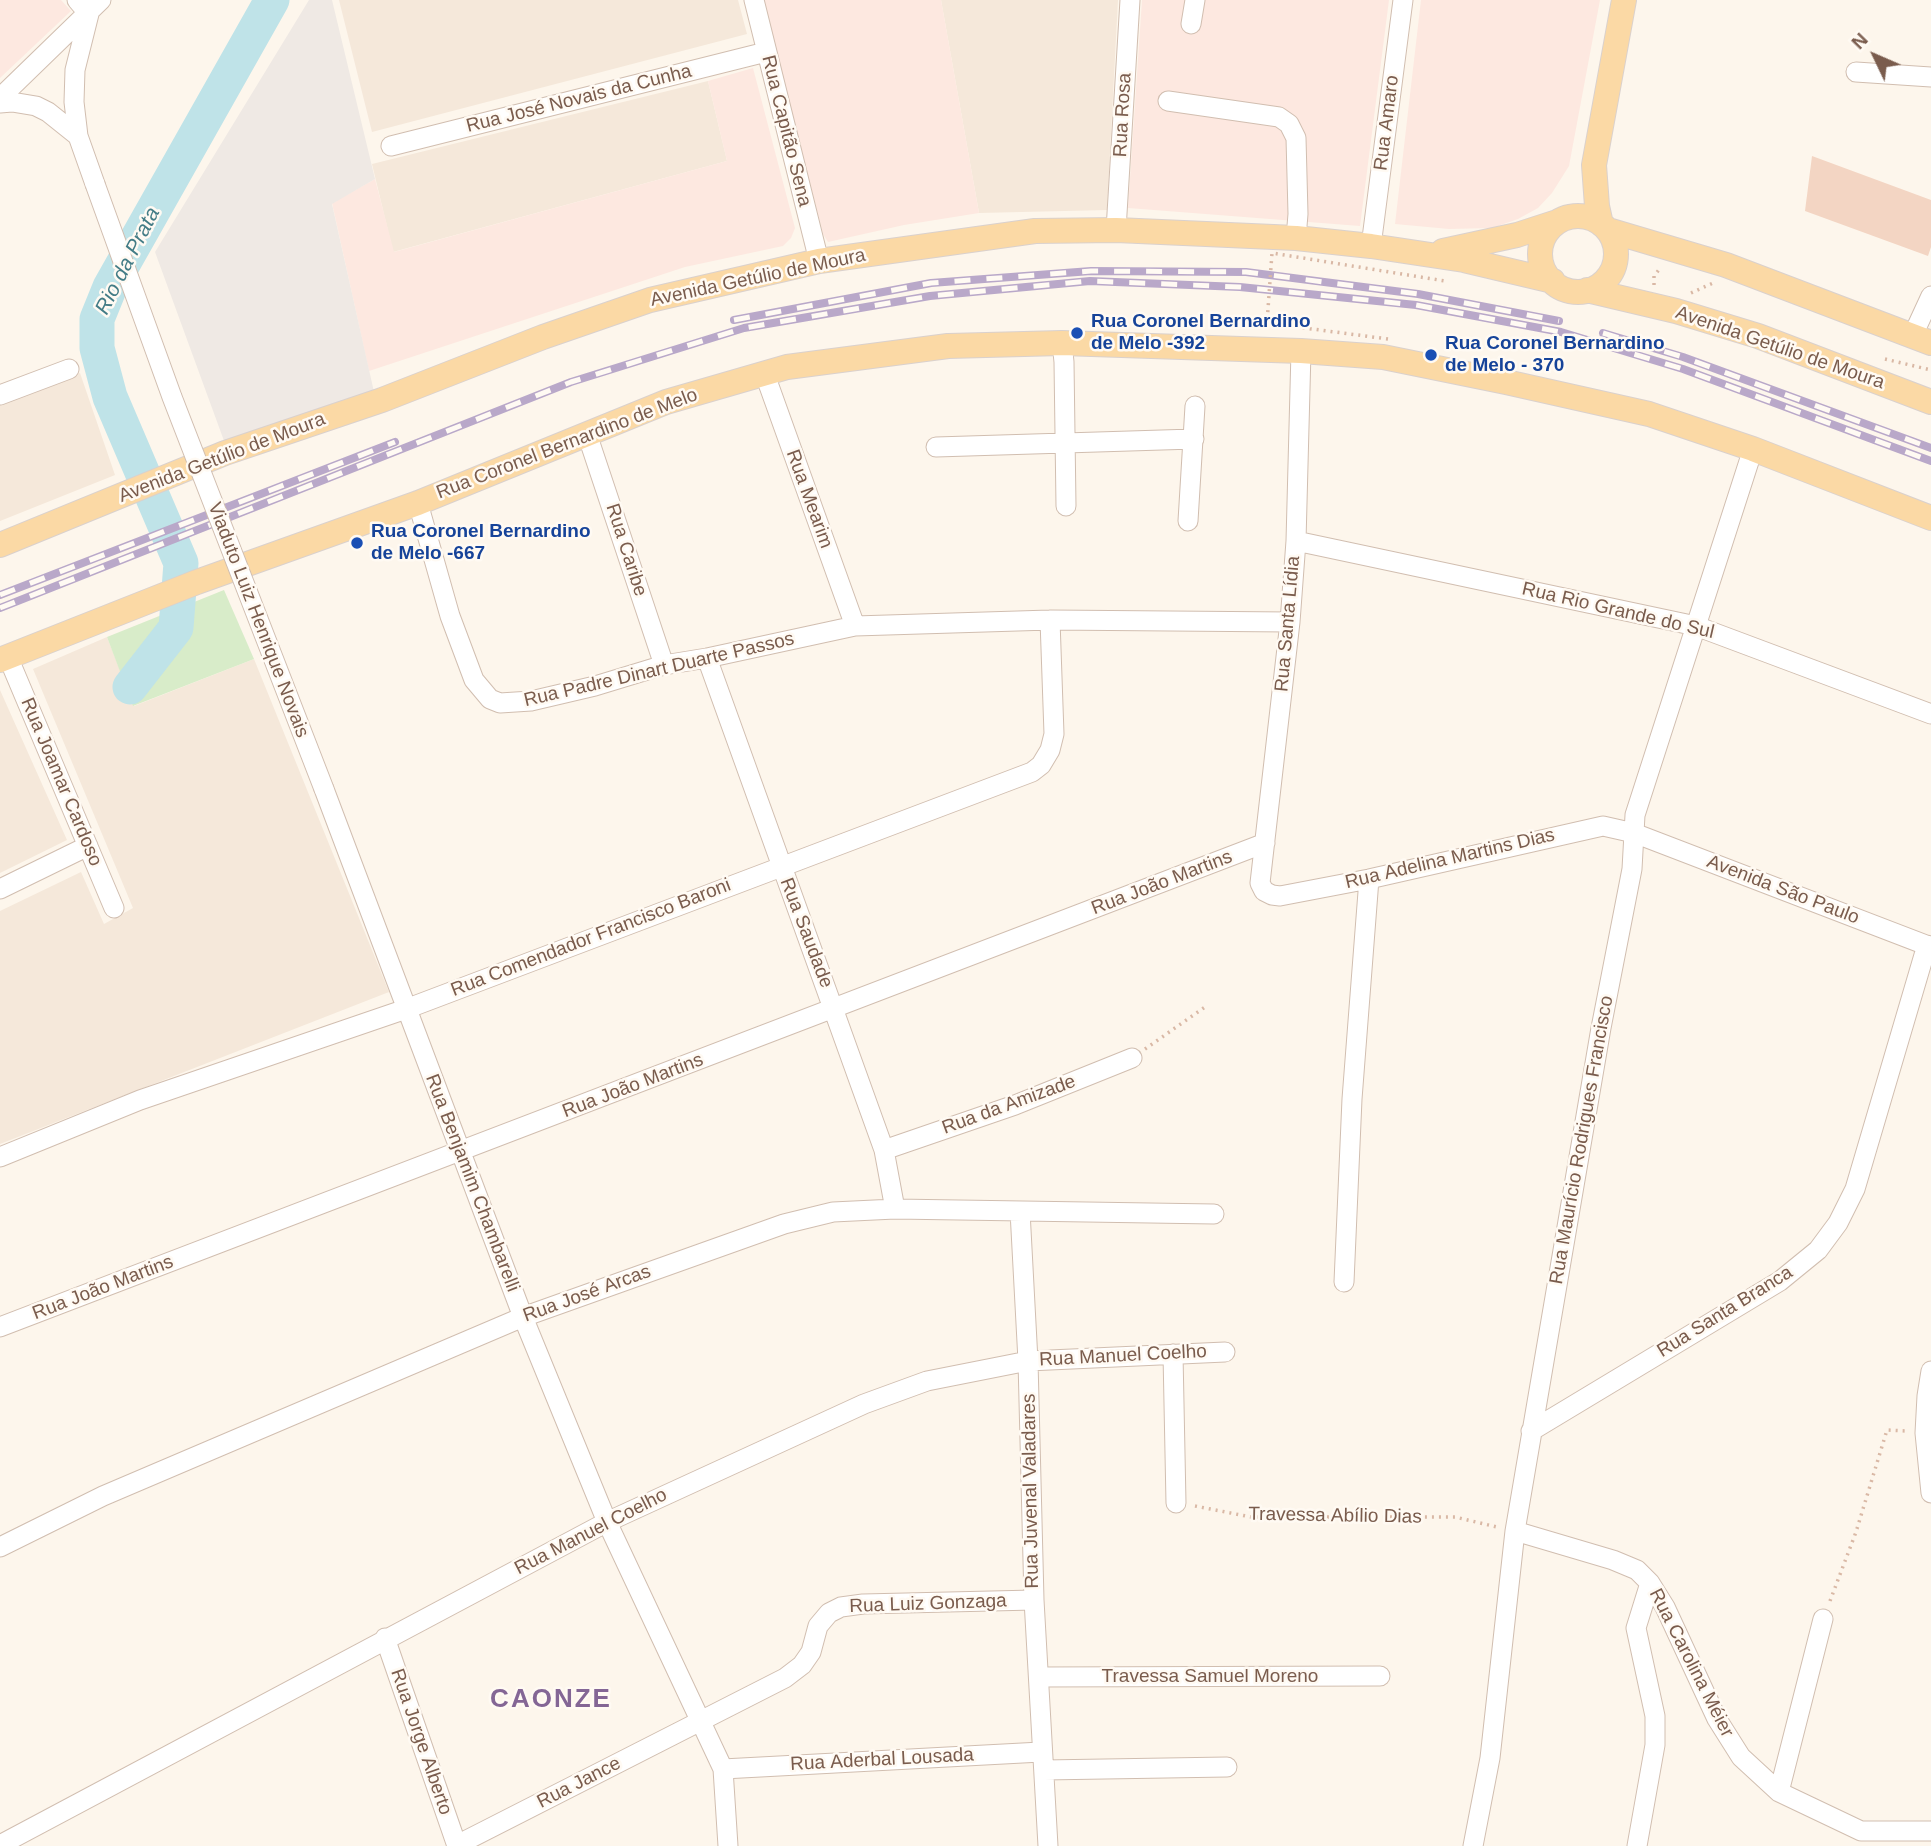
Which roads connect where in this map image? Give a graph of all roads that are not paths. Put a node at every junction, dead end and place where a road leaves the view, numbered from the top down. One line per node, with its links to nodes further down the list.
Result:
1 (754, 0): 8 (street, Rua Capitão Sena)
2 (1130, 0): 18 (street, Rua Rosa)
3 (1195, 0): 7 (street)
4 (1403, 0): 20 (street, Rua Amaro)
5 (1624, 0): 15 (main road)
6 (89, 5): 11 (street); 13 (street, Viaduto Luiz Henrique Novais)
7 (1191, 24)
8 (766, 52): 14 (street, Rua José Novais da Cunha); 22 (street, Rua Capitão Sena)
9 (1856, 72): 10 (street)
10 (1931, 78)
11 (0, 101): 13 (street)
12 (1168, 101): 19 (street)
13 (78, 136): 53 (street, Viaduto Luiz Henrique Novais, bridge)
14 (391, 146)
15 (1594, 165): 16 (main road); 17 (main road)
16 (1560, 221): 17 (main road); 21 (main road, Avenida Getúlio de Moura); 23 (main road)
17 (1605, 227): 24 (main road); 26 (main road)
18 (1116, 230): 19 (main road, Avenida Getúlio de Moura); 22 (main road, Avenida Getúlio de Moura)
19 (1296, 238): 20 (main road, Avenida Getúlio de Moura)
20 (1371, 246): 21 (main road, Avenida Getúlio de Moura)
21 (1432, 254): 23 (main road, Avenida Getúlio de Moura)
22 (819, 261): 44 (main road, Avenida Getúlio de Moura)
23 (1553, 281): 24 (main road)
24 (1587, 290): 32 (main road, Avenida Getúlio de Moura)
25 (1931, 296): 26 (street)
26 (1922, 339)
27 (1062, 343): 28 (main road, Rua Coronel Bernardino de Melo); 30 (main road, Rua Coronel Bernardino de Melo); 36 (street)
28 (1301, 351): 38 (main road, Rua Coronel Bernardino de Melo); 43 (street, Rua Santa Lídia)
29 (69, 369): 31 (street)
30 (764, 372): 34 (main road, Rua Coronel Bernardino de Melo); 47 (street, Rua Mearim)
31 (0, 395)
32 (1931, 402)
33 (1195, 406): 35 (street)
34 (587, 435): 39 (main road, Rua Coronel Bernardino de Melo); 51 (street, Rua Caribe)
35 (1194, 439): 36 (street); 42 (street)
36 (1064, 443): 37 (street); 40 (street)
37 (936, 447)
38 (1754, 449): 41 (main road, Rua Coronel Bernardino de Melo); 48 (street, Rua Maurício Rodrigues Francisco)
39 (418, 503): 49 (main road, Rua Coronel Bernardino de Melo); 51 (street, Rua Padre Dinart Duarte Passos)
40 (1066, 506)
41 (1931, 518)
42 (1188, 521)
43 (1296, 541): 46 (street, Rua Santa Lídia); 48 (street, Rua Rio Grande do Sul)
44 (0, 545)
45 (1050, 620): 46 (street, Rua Padre Dinart Duarte Passos); 47 (street, Rua Padre Dinart Duarte Passos); 57 (street, Rua Comendador Francisco Baroni)
46 (1290, 622): 55 (street, Rua Santa Lídia)
47 (855, 626): 50 (street, Rua Padre Dinart Duarte Passos)
48 (1696, 626): 52 (street, Rua Rio Grande do Sul); 54 (street, Rua Maurício Rodrigues Francisco)
49 (4, 658): 56 (street, Rua Joamar Cardoso)
50 (707, 658): 51 (street, Rua Padre Dinart Duarte Passos); 57 (street, Rua Saudade)
51 (664, 665)
52 (1931, 714)
53 (324, 789): 63 (street, Rua Benjamim Chambarelli)
54 (1634, 833): 58 (street, Rua Adelina Martins Dias); 62 (street, Avenida São Paulo); 79 (street, Rua Maurício Rodrigues Francisco)
55 (1265, 843): 60 (street, Rua Santa Lídia); 64 (street, Rua João Martins)
56 (88, 846): 59 (street); 61 (street, Rua Joamar Cardoso)
57 (780, 866): 63 (street, Rua Comendador Francisco Baroni); 64 (street, Rua Saudade)
58 (1368, 879): 60 (street, Rua Adelina Martins Dias); 72 (street)
59 (0, 889)
60 (1266, 893)
61 (114, 908)
62 (1929, 946): 79 (street, Rua Santa Branca)
63 (406, 1009): 67 (street, Rua Benjamim Chambarelli); 68 (street, Rua Comendador Francisco Baroni)
64 (834, 1009): 66 (street, Rua Saudade); 67 (street, Rua João Martins)
65 (1132, 1058): 66 (street, Rua da Amizade)
66 (884, 1150): 69 (street, Rua Saudade)
67 (460, 1152): 73 (street, Rua Benjamim Chambarelli); 74 (street, Rua João Martins)
68 (0, 1157)
69 (895, 1209): 70 (street, Rua José Arcas); 73 (street, Rua José Arcas)
70 (1020, 1211): 71 (street, Rua José Arcas); 77 (street, Rua Juvenal Valadares)
71 (1214, 1213)
72 (1344, 1282)
73 (523, 1317): 82 (street, Rua Benjamim Chambarelli); 84 (street, Rua José Arcas)
74 (0, 1327)
75 (1225, 1352): 76 (street, Rua Manuel Coelho)
76 (1173, 1354): 77 (street, Rua Manuel Coelho); 81 (street)
77 (1028, 1361): 82 (street, Rua Manuel Coelho); 86 (street, Rua Juvenal Valadares)
78 (1931, 1371): 80 (street)
79 (1531, 1431): 83 (street, Rua Maurício Rodrigues Francisco)
80 (1931, 1493)
81 (1176, 1503)
82 (607, 1522): 88 (street, Rua Manuel Coelho); 91 (street, Rua Benjamim Chambarelli)
83 (1515, 1531): 85 (street, Rua Carolina Méier); 102 (street, Rua Maurício Rodrigues Francisco)
84 (0, 1548)
85 (1650, 1583): 95 (street, Rua Carolina Méier); 103 (street)
86 (1034, 1600): 90 (street, Rua Juvenal Valadares); 91 (street, Rua Luiz Gonzaga)
87 (1823, 1619): 95 (street)
88 (385, 1639): 98 (street, Rua Manuel Coelho); 99 (street, Rua Jorge Alberto)
89 (1380, 1676): 90 (street, Travessa Samuel Moreno)
90 (1039, 1677): 92 (street, Rua Juvenal Valadares)
91 (702, 1720): 94 (street, Rua Benjamim Chambarelli); 99 (street, Rua Jance)
92 (1043, 1761): 93 (street); 94 (street, Rua Aderbal Lousada); 101 (street, Rua Juvenal Valadares)
93 (1227, 1768)
94 (723, 1769): 100 (street, Rua Benjamim Chambarelli)
95 (1779, 1792): 97 (street, Rua Carolina Méier)
96 (1931, 1831): 97 (street, Rua Carolina Méier)
97 (1860, 1838)
98 (0, 1845)
99 (457, 1846)
100 (728, 1846)
101 (1048, 1846)
102 (1473, 1846)
103 (1637, 1846)

